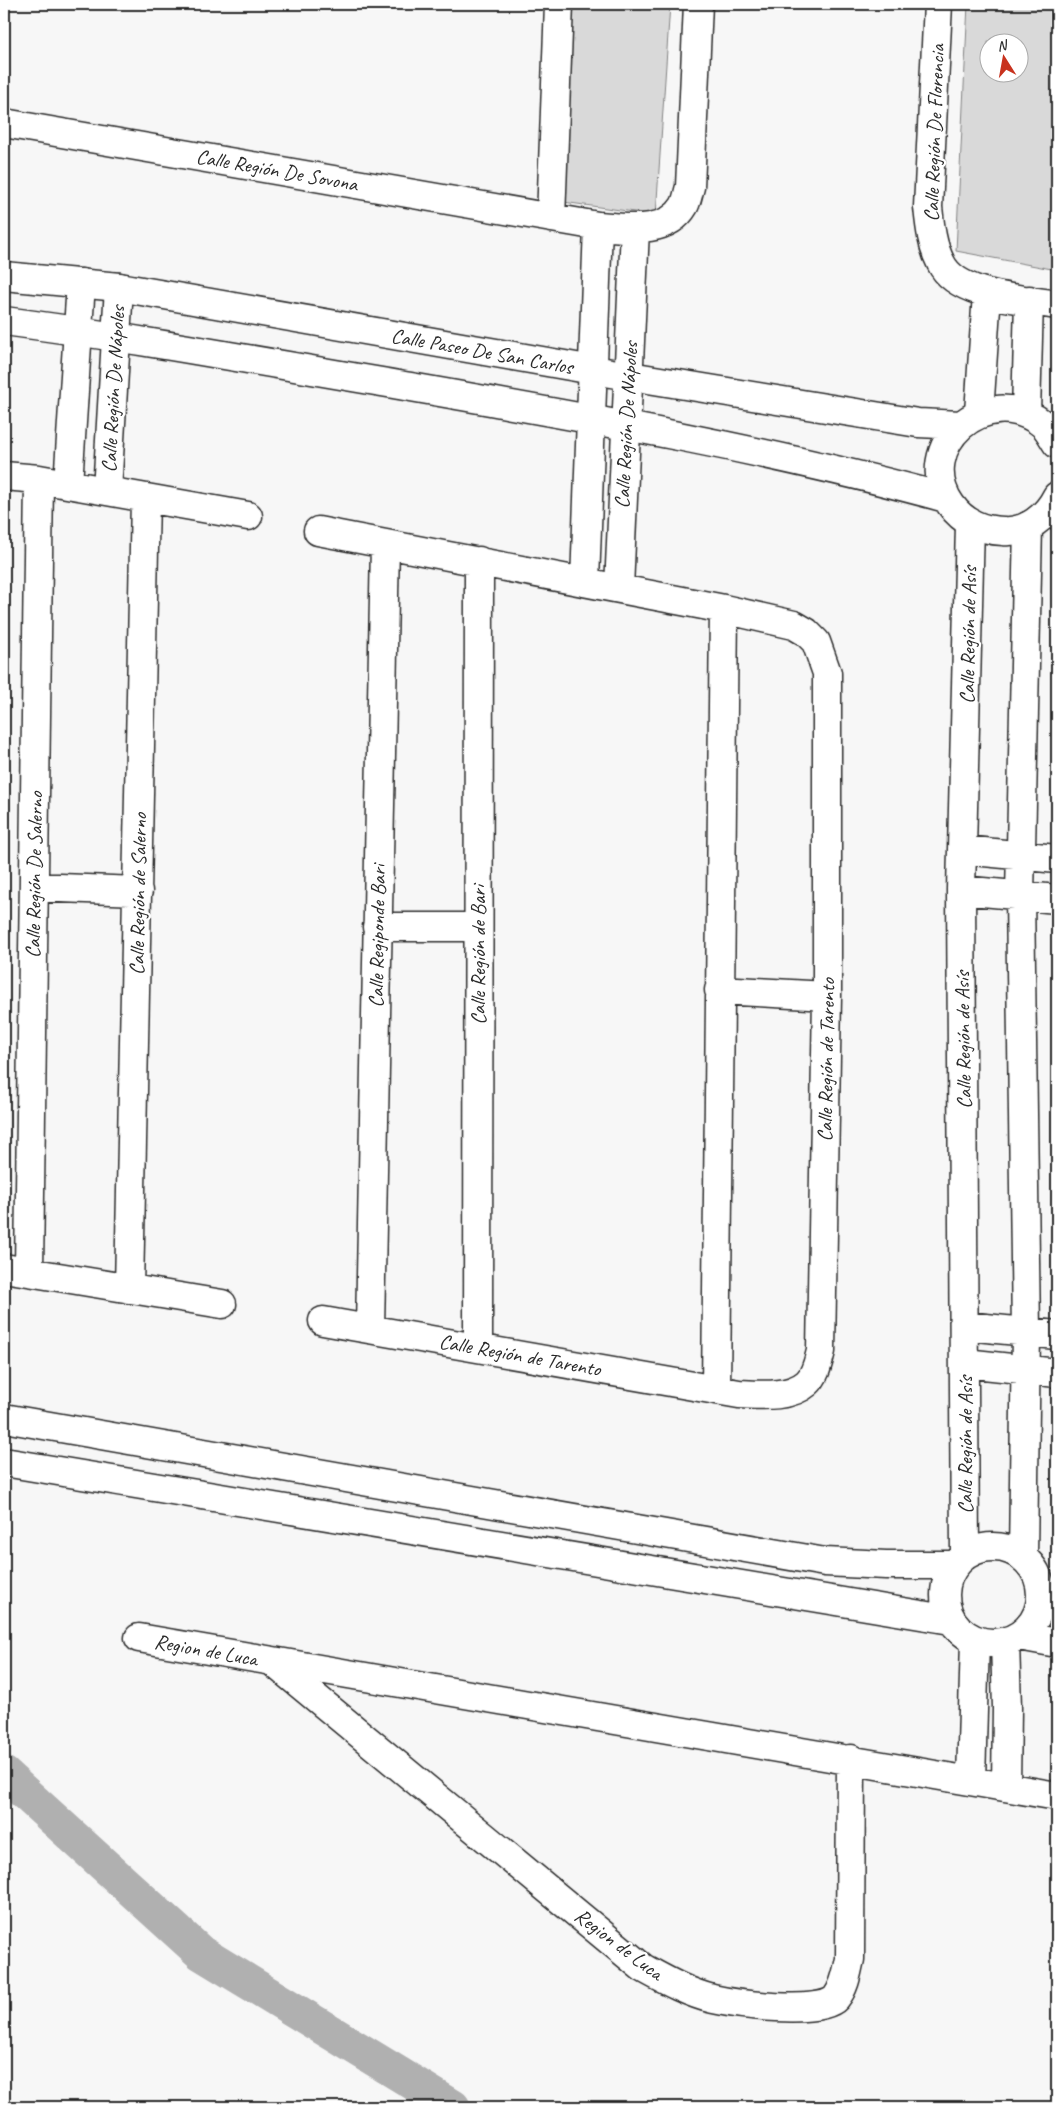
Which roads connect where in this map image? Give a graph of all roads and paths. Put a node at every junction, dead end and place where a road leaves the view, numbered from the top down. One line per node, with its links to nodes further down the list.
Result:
1 (560, 4): 5 (street)
2 (698, 4): 7 (street, Calle Región De Sovona)
3 (938, 4): 11 (street, Calle Región De Florencia)
4 (4, 122): 5 (street, Calle Región De Sovona)
5 (551, 218): 6 (street, Calle Región De Sovona)
6 (598, 226): 7 (street, Calle Región De Sovona); 17 (street, Calle Región De Nápoles)
7 (635, 229): 18 (street, Calle Región De Nápoles)
8 (4, 276): 9 (street, Calle Paseo De San Carlos)
9 (81, 282): 10 (street, Calle Paseo De San Carlos); 15 (street, Calle Región De Nápoles)
10 (118, 287): 16 (street, Calle Región De Nápoles); 17 (street, Calle Paseo De San Carlos)
11 (987, 294): 12 (street, Calle Región De Florencia); 21 (street)
12 (1030, 300): 13 (street, Calle Región De Florencia); 19 (street)
13 (1057, 305)
14 (4, 321): 15 (street)
15 (78, 331): 16 (street); 26 (street, Calle Región De Nápoles)
16 (116, 337): 20 (street); 27 (street, Calle Región De Nápoles)
17 (593, 370): 18 (street, Calle Paseo De San Carlos); 20 (street, Calle Región De Nápoles)
18 (629, 375): 21 (street, Calle Paseo De San Carlos); 22 (street, Calle Región De Nápoles)
19 (1026, 414): 21 (street, Calle Paseo De San Carlos); 23 (street)
20 (591, 418): 22 (street); 37 (street, Calle Región De Nápoles)
21 (970, 419): 29 (street)
22 (626, 425): 29 (street); 38 (street, Calle Región De Nápoles)
23 (1057, 444)
24 (4, 476): 25 (street, Calle Región De Nápoles)
25 (39, 479): 26 (street, Calle Región De Nápoles); 43 (street, Calle Región De Salerno)
26 (68, 484): 27 (street, Calle Región De Nápoles)
27 (107, 491): 28 (street, Calle Región De Nápoles)
28 (145, 498): 31 (street, Calle Región De Nápoles); 45 (street, Calle Región de Salerno)
29 (946, 498): 32 (street)
30 (1056, 503): 33 (street)
31 (248, 516)
32 (970, 524): 33 (street); 40 (street, Calle Región de Asís)
33 (1028, 526): 41 (street)
34 (318, 531): 35 (street)
35 (385, 544): 36 (street); 48 (street, Calle Regiponde Bari)
36 (479, 561): 37 (street); 49 (street, Calle Región de Bari)
37 (585, 582): 38 (street)
38 (619, 588): 39 (street)
39 (724, 609): 50 (street); 51 (street, Calle Región de Tarento)
40 (963, 850): 41 (street); 44 (street, Calle Región de Asís)
41 (1021, 855): 42 (street); 46 (street)
42 (1057, 858)
43 (34, 887): 45 (street); 52 (street, Calle Región De Salerno)
44 (962, 890): 46 (street); 56 (street, Calle Región de Asís)
45 (138, 891): 53 (street, Calle Región de Salerno)
46 (1020, 895): 47 (street); 58 (street)
47 (1057, 899)
48 (377, 927): 49 (street); 57 (street, Calle Regiponde Bari)
49 (478, 927): 60 (street, Calle Región de Bari)
50 (719, 990): 51 (street); 64 (street)
51 (827, 996): 64 (street, Calle Región de Tarento)
52 (16, 1269): 53 (street)
53 (129, 1289): 54 (street)
54 (222, 1304)
55 (323, 1321): 57 (street, Calle Región de Tarento)
56 (966, 1326): 58 (street); 61 (street, Calle Región de Asís)
57 (370, 1329): 60 (street, Calle Región de Tarento)
58 (1026, 1332): 59 (street); 62 (street)
59 (1057, 1335)
60 (478, 1348): 64 (street, Calle Región de Tarento)
61 (964, 1363): 62 (street); 70 (street, Calle Región de Asís)
62 (1025, 1369): 63 (street); 69 (street)
63 (1057, 1372)
64 (716, 1389)
65 (4, 1418): 67 (street)
66 (4, 1462): 68 (street)
67 (385, 1484): 68 (street); 70 (street)
68 (379, 1526): 72 (street)
69 (1023, 1557): 70 (street); 71 (street)
70 (960, 1560): 72 (street)
71 (1049, 1587): 74 (street)
72 (952, 1620): 75 (street)
73 (139, 1638): 77 (street, Region de Luca)
74 (1012, 1639): 75 (street); 76 (street); 80 (street)
75 (975, 1640): 79 (street)
76 (1057, 1642)
77 (273, 1662): 78 (street, Region de Luca); 78 (street, Region de Luca)
78 (851, 1759): 79 (street, Region de Luca)
79 (971, 1780): 80 (street, Region de Luca)
80 (1006, 1787): 81 (street, Region de Luca)
81 (1057, 1796)

